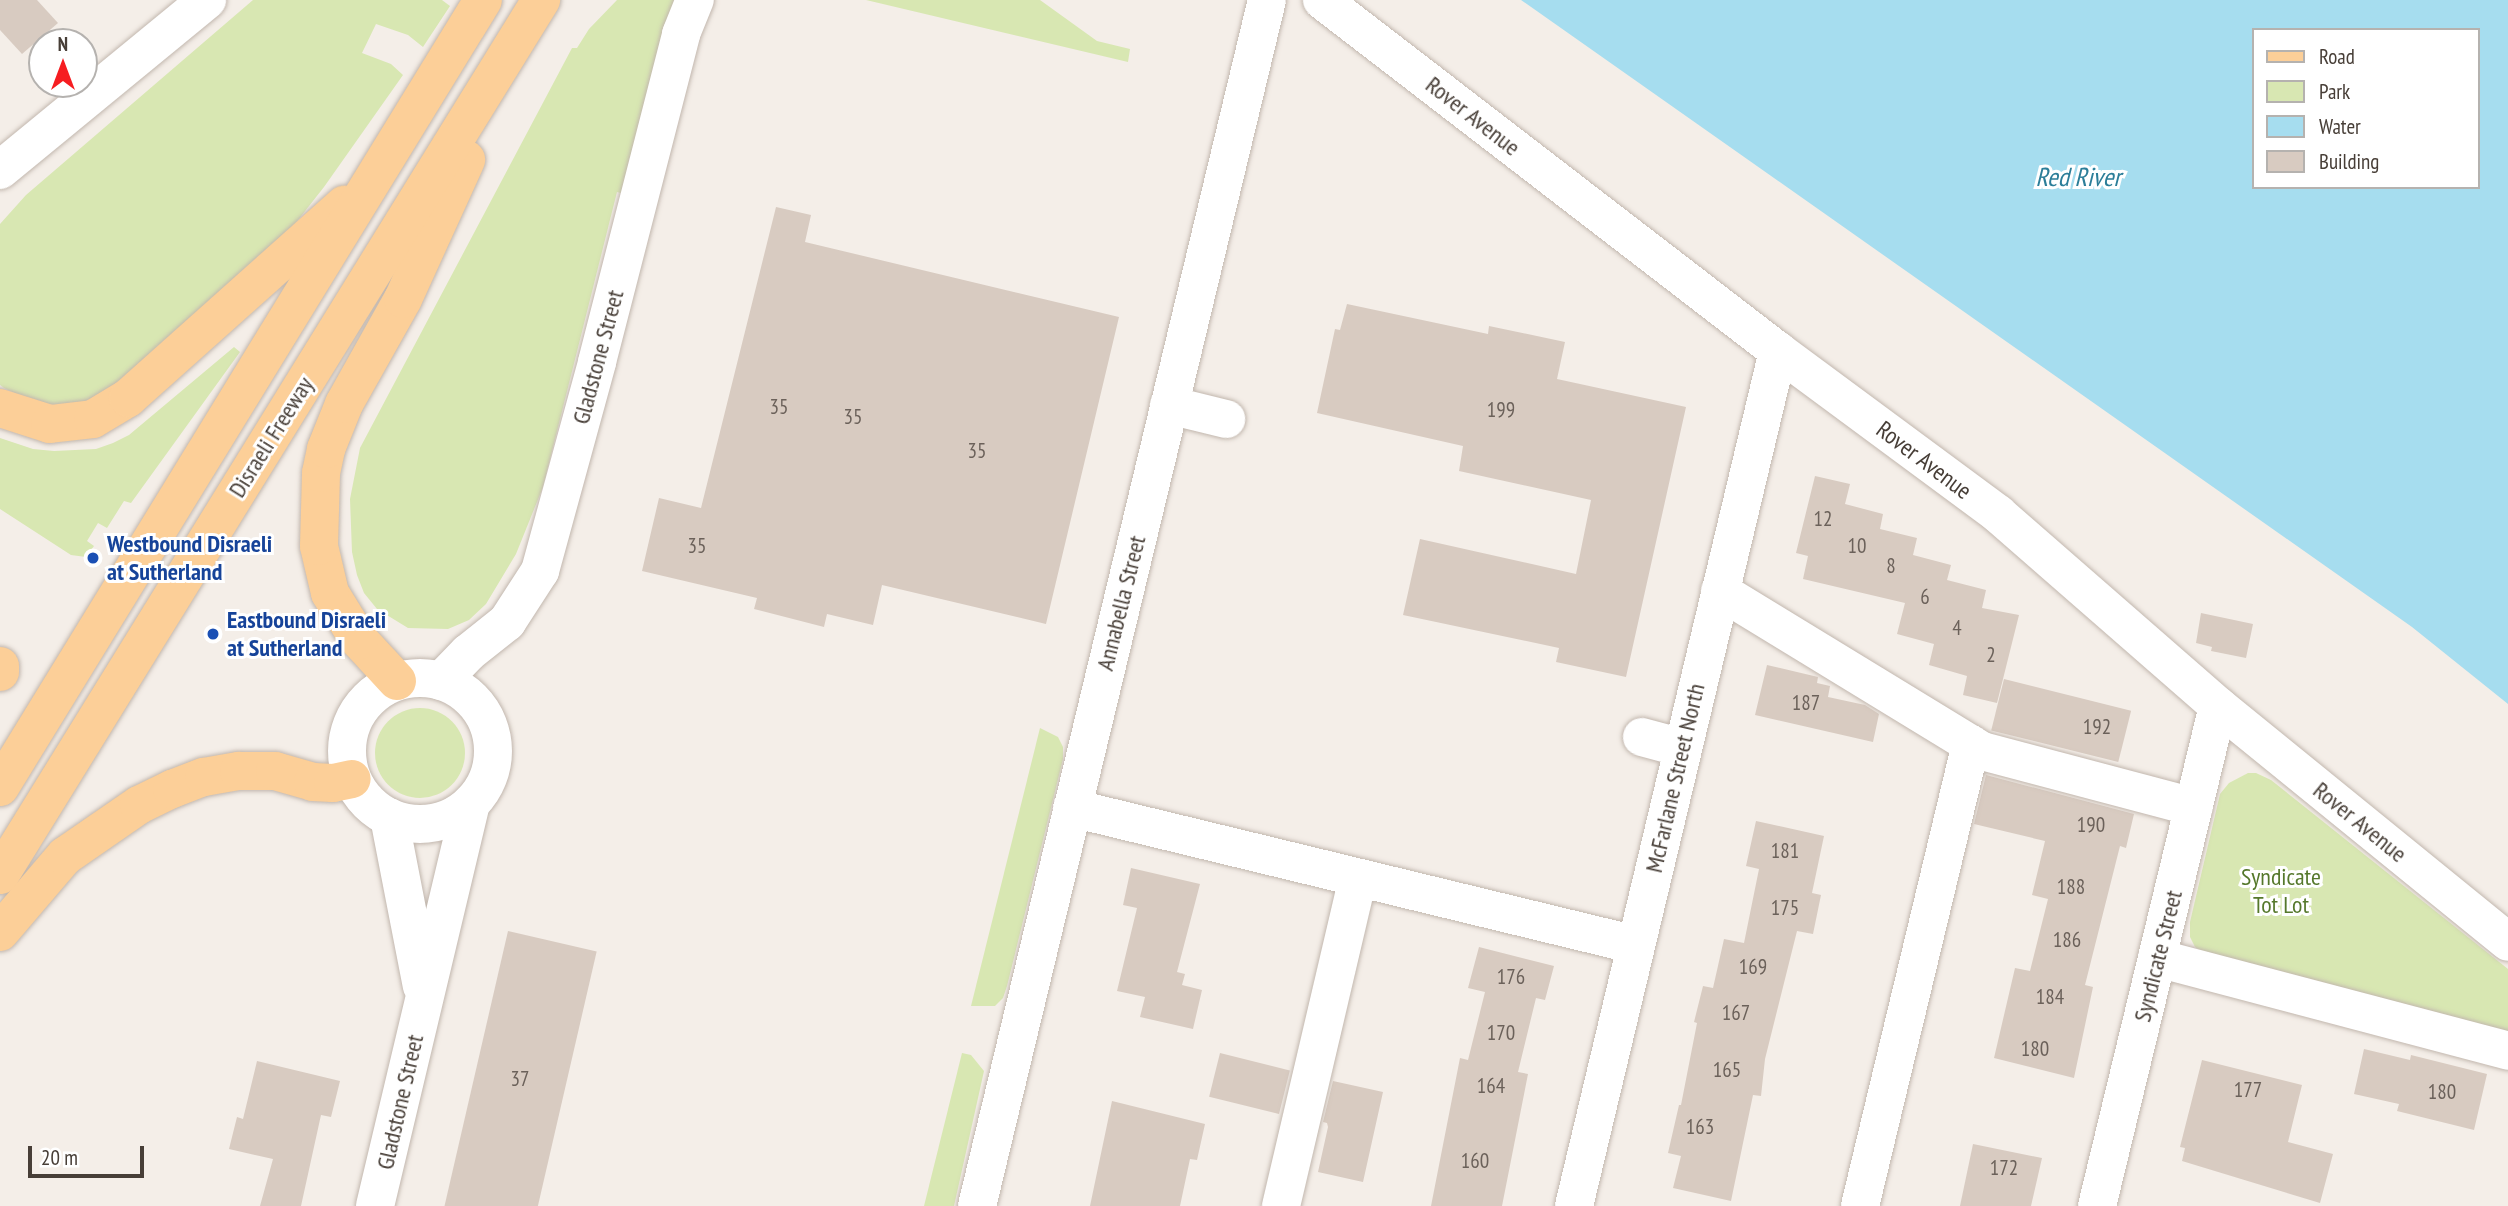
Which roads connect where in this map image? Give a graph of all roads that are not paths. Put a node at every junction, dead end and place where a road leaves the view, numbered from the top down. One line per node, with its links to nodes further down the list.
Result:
1 (206, 0): 7 (street)
2 (483, 0): 8 (main road, Disraeli Freeway)
3 (695, 0): 15 (street, Gladstone Street)
4 (1267, 0): 10 (street, Annabella Street)
5 (1322, 0): 9 (street, Rover Avenue)
6 (536, 9): 14 (main road); 26 (main road, Disraeli Freeway)
7 (0, 170)
8 (374, 178): 11 (main road); 21 (main road, Disraeli Freeway)
9 (1778, 351): 13 (street, McFarlane Street North); 16 (street, Rover Avenue)
10 (1169, 405): 12 (street); 24 (street, Annabella Street)
11 (0, 408)
12 (1226, 419)
13 (1720, 591): 18 (street); 19 (street, McFarlane Street North)
14 (397, 681): 15 (street, Gladstone Street); 20 (street)
15 (441, 681): 22 (street, Gladstone Street)
16 (2218, 706): 23 (street, Syndicate Street); 29 (street, Rover Avenue)
17 (1642, 737): 19 (street)
18 (1971, 744): 23 (street); 38 (street)
19 (1683, 748): 30 (street, McFarlane Street North)
20 (352, 779): 25 (street, Gladstone Street); 28 (main road)
21 (0, 786)
22 (471, 803): 25 (street, Gladstone Street); 32 (street, Gladstone Street)
23 (2194, 807): 31 (street, Syndicate Street)
24 (1072, 808): 27 (street); 35 (street, Annabella Street)
25 (389, 817): 32 (street, Gladstone Street)
26 (0, 875)
27 (1358, 878): 30 (street); 36 (street)
28 (0, 932)
29 (2508, 942)
30 (1636, 945): 37 (street, McFarlane Street North)
31 (2157, 958): 33 (street); 39 (street, Syndicate Street)
32 (424, 999): 34 (street, Gladstone Street)
33 (2508, 1051)
34 (375, 1206)
35 (976, 1206)
36 (1281, 1206)
37 (1574, 1206)
38 (1860, 1206)
39 (2097, 1206)

